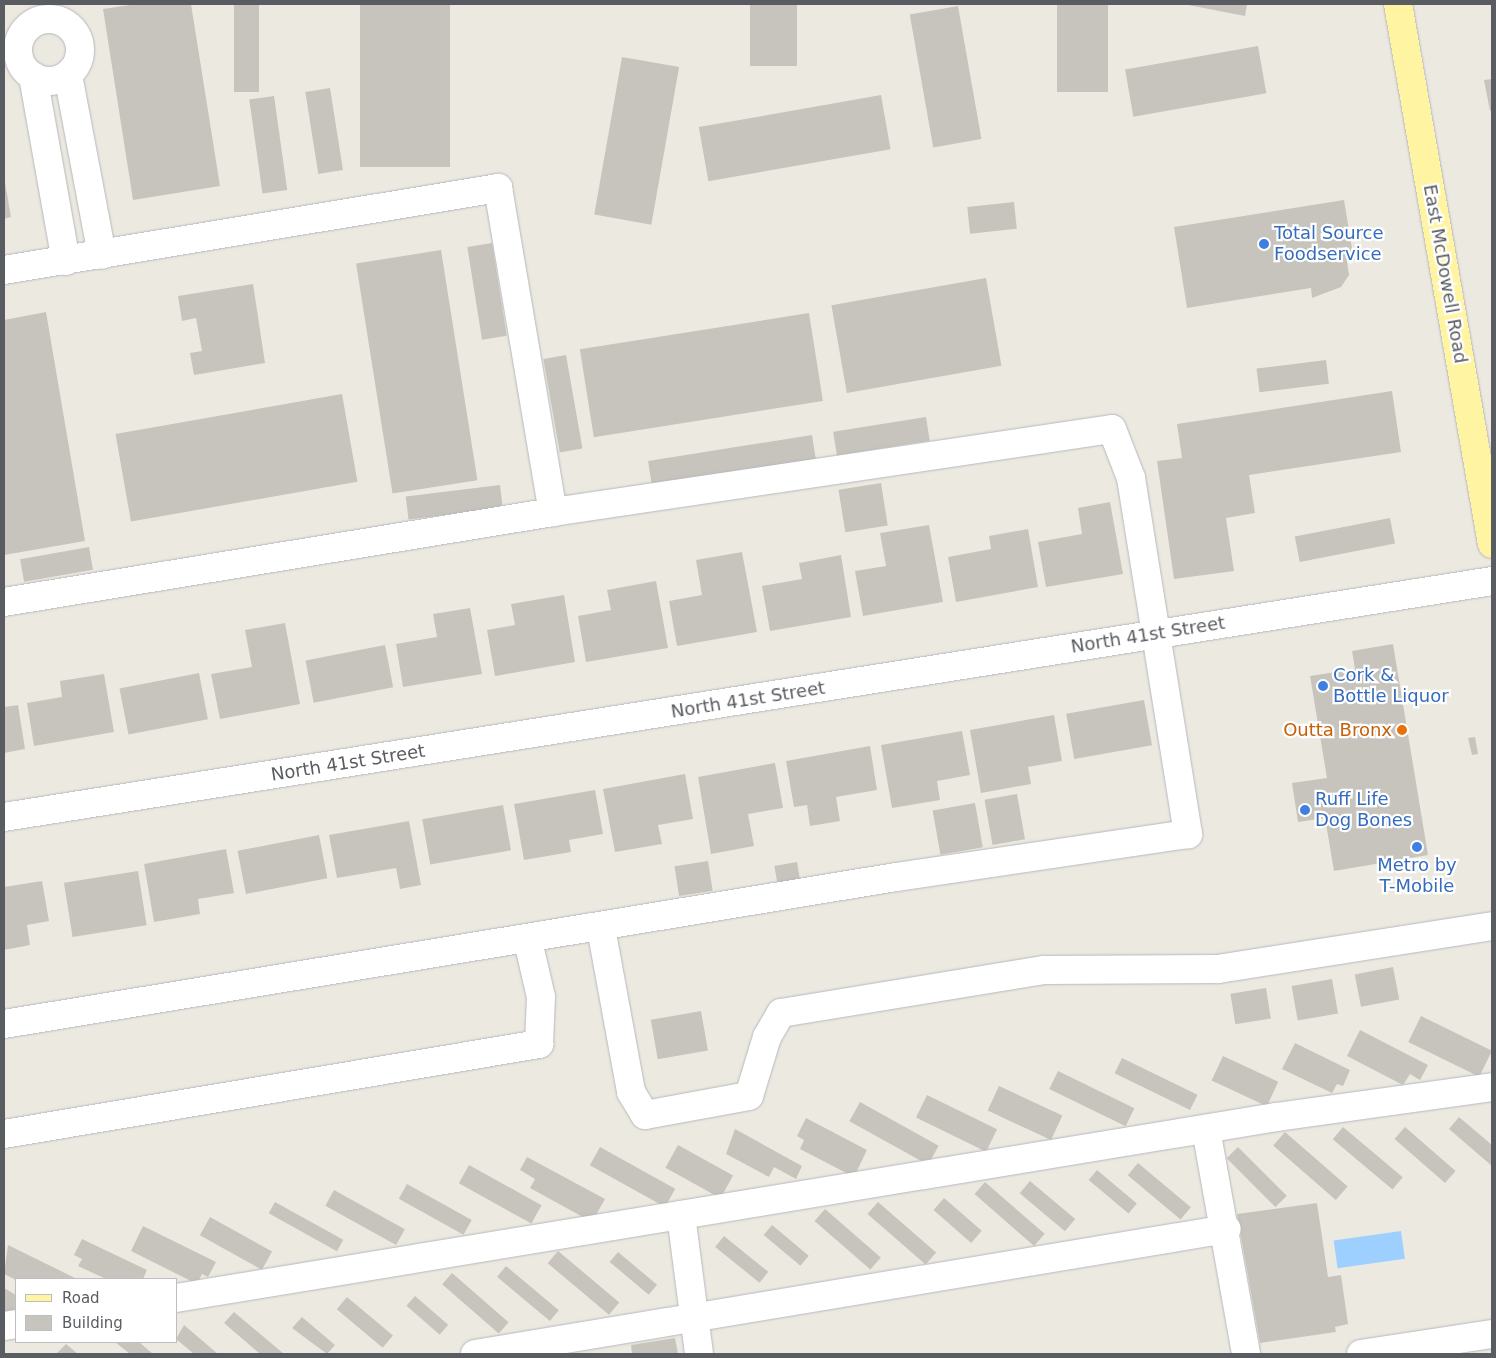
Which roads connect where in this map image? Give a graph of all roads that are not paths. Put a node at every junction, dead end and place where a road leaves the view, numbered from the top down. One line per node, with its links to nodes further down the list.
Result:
1 (1398, 4): 10 (main road, East McDowell Road)
2 (56, 12): 3 (street); 4 (street)
3 (27, 15): 5 (street)
4 (68, 75): 5 (street); 6 (street)
5 (33, 76): 7 (street)
6 (102, 255): 7 (street); 9 (street)
7 (66, 261): 8 (street)
8 (4, 270)
9 (553, 512): 12 (street); 13 (street)
10 (1492, 544)
11 (1492, 581): 13 (street, North 41st Street)
12 (4, 602)
13 (1155, 634): 14 (street, North 41st Street); 16 (street)
14 (4, 816)
15 (1492, 926): 16 (street)
16 (601, 928): 17 (street)
17 (528, 941): 18 (street); 21 (street)
18 (4, 1024)
19 (1492, 1087): 20 (street)
20 (1206, 1129): 22 (street); 23 (street)
21 (4, 1134)
22 (681, 1215): 24 (street); 25 (street)
23 (1227, 1229): 25 (street); 29 (street)
24 (178, 1298)
25 (695, 1318): 27 (street); 28 (street)
26 (1492, 1334): 30 (street)
27 (476, 1354)
28 (699, 1354)
29 (1246, 1354)
30 (1361, 1354)

